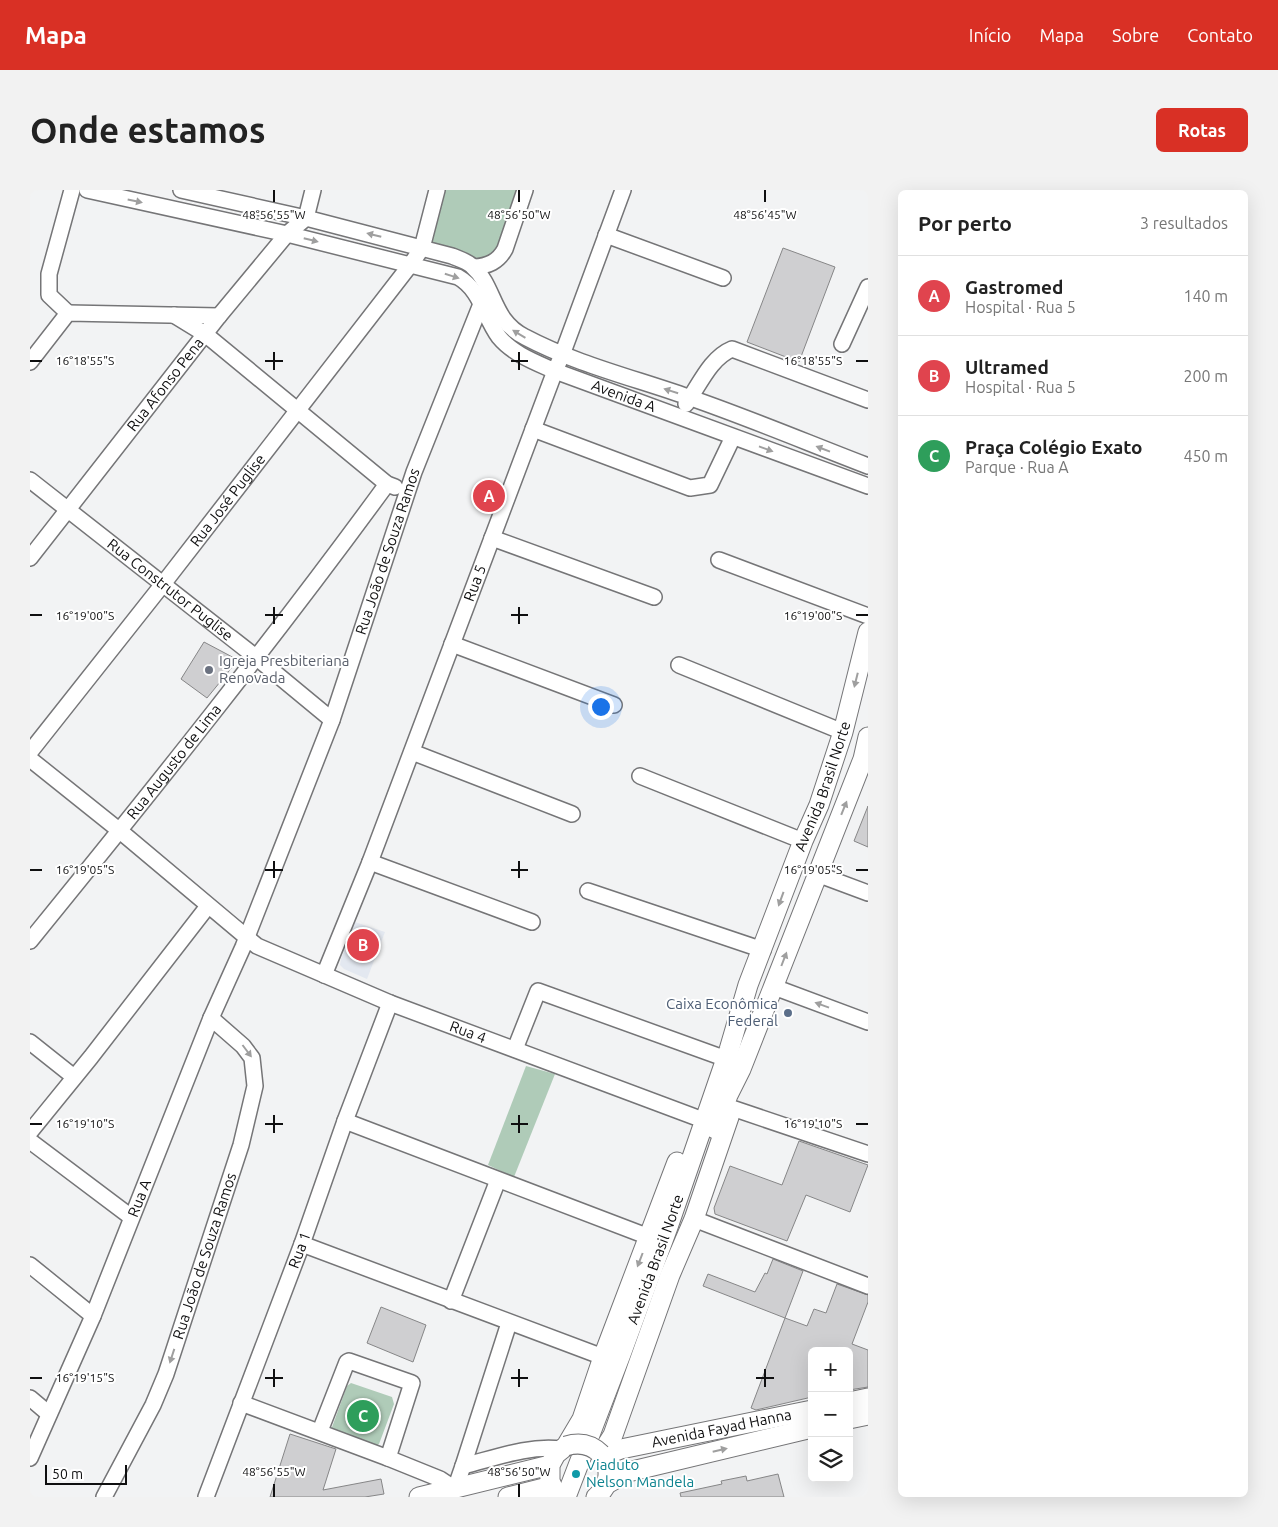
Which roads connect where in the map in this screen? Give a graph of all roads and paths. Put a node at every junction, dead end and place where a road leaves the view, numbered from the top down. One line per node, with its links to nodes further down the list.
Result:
1 (72, 190): 17 (street)
2 (87, 190): 9 (street, Avenida A, one-way to 9)
3 (313, 190): 8 (street)
4 (437, 190): 11 (street)
5 (525, 190): 13 (street)
6 (623, 190): 10 (street, Rua 5)
7 (188, 191): 8 (street)
8 (306, 218): 9 (street, Rua Afonso Pena); 11 (street, one-way to 8)
9 (287, 234): 12 (street, Avenida A, one-way to 12); 19 (street, Rua Afonso Pena)
10 (606, 235): 14 (street); 24 (street, Rua 5)
11 (422, 248): 12 (street, Rua José Puglise); 13 (street)
12 (411, 264): 16 (street, Avenida A, one-way to 16); 29 (street, Rua José Puglise)
13 (474, 267): 24 (street, Avenida A, one-way to 13)
14 (723, 278)
15 (868, 288): 23 (street)
16 (481, 304): 21 (street, Rua João de Souza Ramos); 22 (street, Avenida A)
17 (68, 313): 18 (street); 25 (street)
18 (174, 315): 19 (street); 20 (street)
19 (219, 316): 20 (street, Rua Afonso Pena)
20 (205, 334): 29 (street); 38 (street, Rua Afonso Pena)
21 (470, 335): 22 (street); 37 (street, Rua João de Souza Ramos)
22 (499, 336): 26 (street, Avenida A)
23 (842, 344)
24 (562, 355): 26 (street, Rua 5); 27 (street, Avenida A, one-way to 24)
25 (30, 362)
26 (555, 371): 30 (street, Avenida A); 31 (street, Rua 5)
27 (690, 398): 28 (street); 30 (street); 33 (street, Avenida A, one-way to 27)
28 (868, 400)
29 (299, 410): 35 (street); 42 (street, Rua José Puglise)
30 (679, 416): 32 (street, Avenida A)
31 (533, 430): 32 (street); 39 (street, Rua 5)
32 (733, 437): 36 (street, Avenida A, one-way to 36)
33 (868, 466)
34 (30, 480): 38 (street, Rua Construtor Puglise)
35 (387, 484): 37 (street); 47 (street, Rua Augusto de Lima)
36 (868, 486)
37 (408, 492): 50 (street, Rua João de Souza Ramos)
38 (69, 510): 40 (street, Rua Afonso Pena); 42 (street, Rua Construtor Puglise)
39 (492, 538): 43 (street); 46 (street, Rua 5)
40 (30, 558)
41 (719, 560): 44 (street)
42 (163, 584): 47 (street, Rua Construtor Puglise); 53 (street, Rua José Puglise)
43 (654, 597)
44 (868, 616)
45 (868, 632): 51 (main road, Avenida Brasil Norte, one-way to 51)
46 (452, 644): 49 (street); 54 (street, Rua 5)
47 (257, 658): 50 (street, Rua Construtor Puglise); 59 (street, Rua Augusto de Lima)
48 (679, 665): 51 (street)
49 (614, 705)
50 (332, 720): 67 (street, Rua João de Souza Ramos)
51 (843, 732): 60 (main road, Avenida Brasil Norte)
52 (868, 737): 56 (main road, Avenida Brasil Norte)
53 (30, 752)
54 (412, 752): 58 (street); 61 (street, Rua 5)
55 (30, 758): 59 (street, Rua 4)
56 (866, 760): 62 (main road, Avenida Brasil Norte, one-way to 56)
57 (640, 776): 60 (street)
58 (572, 814)
59 (120, 831): 65 (street, Rua 4); 68 (street, Rua Augusto de Lima)
60 (803, 841): 69 (main road, Avenida Brasil Norte, one-way to 69)
61 (370, 862): 66 (street); 70 (street, Rua 5)
62 (817, 874): 64 (street); 71 (main road, Avenida Brasil Norte, one-way to 62)
63 (588, 891): 69 (street)
64 (868, 893)
65 (208, 906): 67 (street, Rua 4); 80 (street)
66 (532, 922)
67 (246, 937): 70 (street, Rua 4); 73 (street, Rua A)
68 (30, 941)
69 (763, 950): 74 (main road, Avenida Brasil Norte)
70 (324, 975): 72 (street, Rua 4)
71 (774, 987): 75 (street, one-way to 71); 79 (main road, Avenida Brasil Norte)
72 (390, 1003): 77 (street, Rua 4); 83 (street, Rua 1)
73 (211, 1018): 88 (street, Rua A); 117 (street, Rua João de Souza Ramos, one-way to 117)
74 (738, 1020): 78 (main road, Avenida Brasil Norte); 116 (main road, Avenida Brasil Norte)
75 (868, 1022)
76 (30, 1042): 80 (street)
77 (516, 1049): 78 (street); 82 (street, Rua 4)
78 (718, 1056): 82 (main road, Avenida Brasil Norte)
79 (741, 1069): 81 (main road, Avenida Brasil Norte); 121 (main road, Avenida Brasil Norte)
80 (74, 1078): 84 (street)
81 (732, 1108): 86 (street); 89 (main road, Avenida Brasil Norte)
82 (694, 1117): 90 (main road, Avenida Brasil Norte)
83 (345, 1121): 87 (street); 91 (street, Rua 1)
84 (30, 1132)
85 (30, 1141): 88 (street)
86 (868, 1154)
87 (498, 1180): 90 (street); 94 (street)
88 (131, 1217): 95 (street, Rua A)
89 (694, 1219): 93 (street); 109 (main road, Avenida Brasil Norte)
90 (649, 1237): 97 (main road, Avenida Brasil Norte, one-way to 97)
91 (302, 1244): 94 (street); 101 (street, Rua 1)
92 (30, 1266): 95 (street)
93 (868, 1286)
94 (452, 1301): 96 (street)
95 (93, 1316): 103 (street, Rua A)
96 (509, 1323): 97 (street); 113 (street)
97 (603, 1357): 108 (main road, Avenida Brasil Norte)
98 (30, 1398): 103 (street)
99 (868, 1398): 100 (main road)
100 (853, 1401)
101 (241, 1403): 107 (street); 118 (street, Rua 1)
102 (808, 1411): 109 (main road, Avenida Fayad Hanna)
103 (49, 1414): 110 (street, Rua A)
104 (868, 1415): 105 (main road)
105 (853, 1418)
106 (808, 1429): 115 (main road, Avenida Fayad Hanna, one-way to 106)
107 (320, 1432): 111 (street); 111 (street)
108 (563, 1448): 109 (main road, bridge); 112 (main road, Avenida Brasil Norte); 113 (street)
109 (602, 1455): 115 (main road)
110 (30, 1458)
111 (388, 1458): 114 (street)
112 (550, 1465): 114 (main road); 116 (main road)
113 (464, 1466): 114 (street)
114 (455, 1489): 119 (main road)
115 (601, 1490)
116 (557, 1493): 120 (main road)
117 (104, 1497)
118 (206, 1497)
119 (419, 1497)
120 (508, 1497)
121 (576, 1497)

